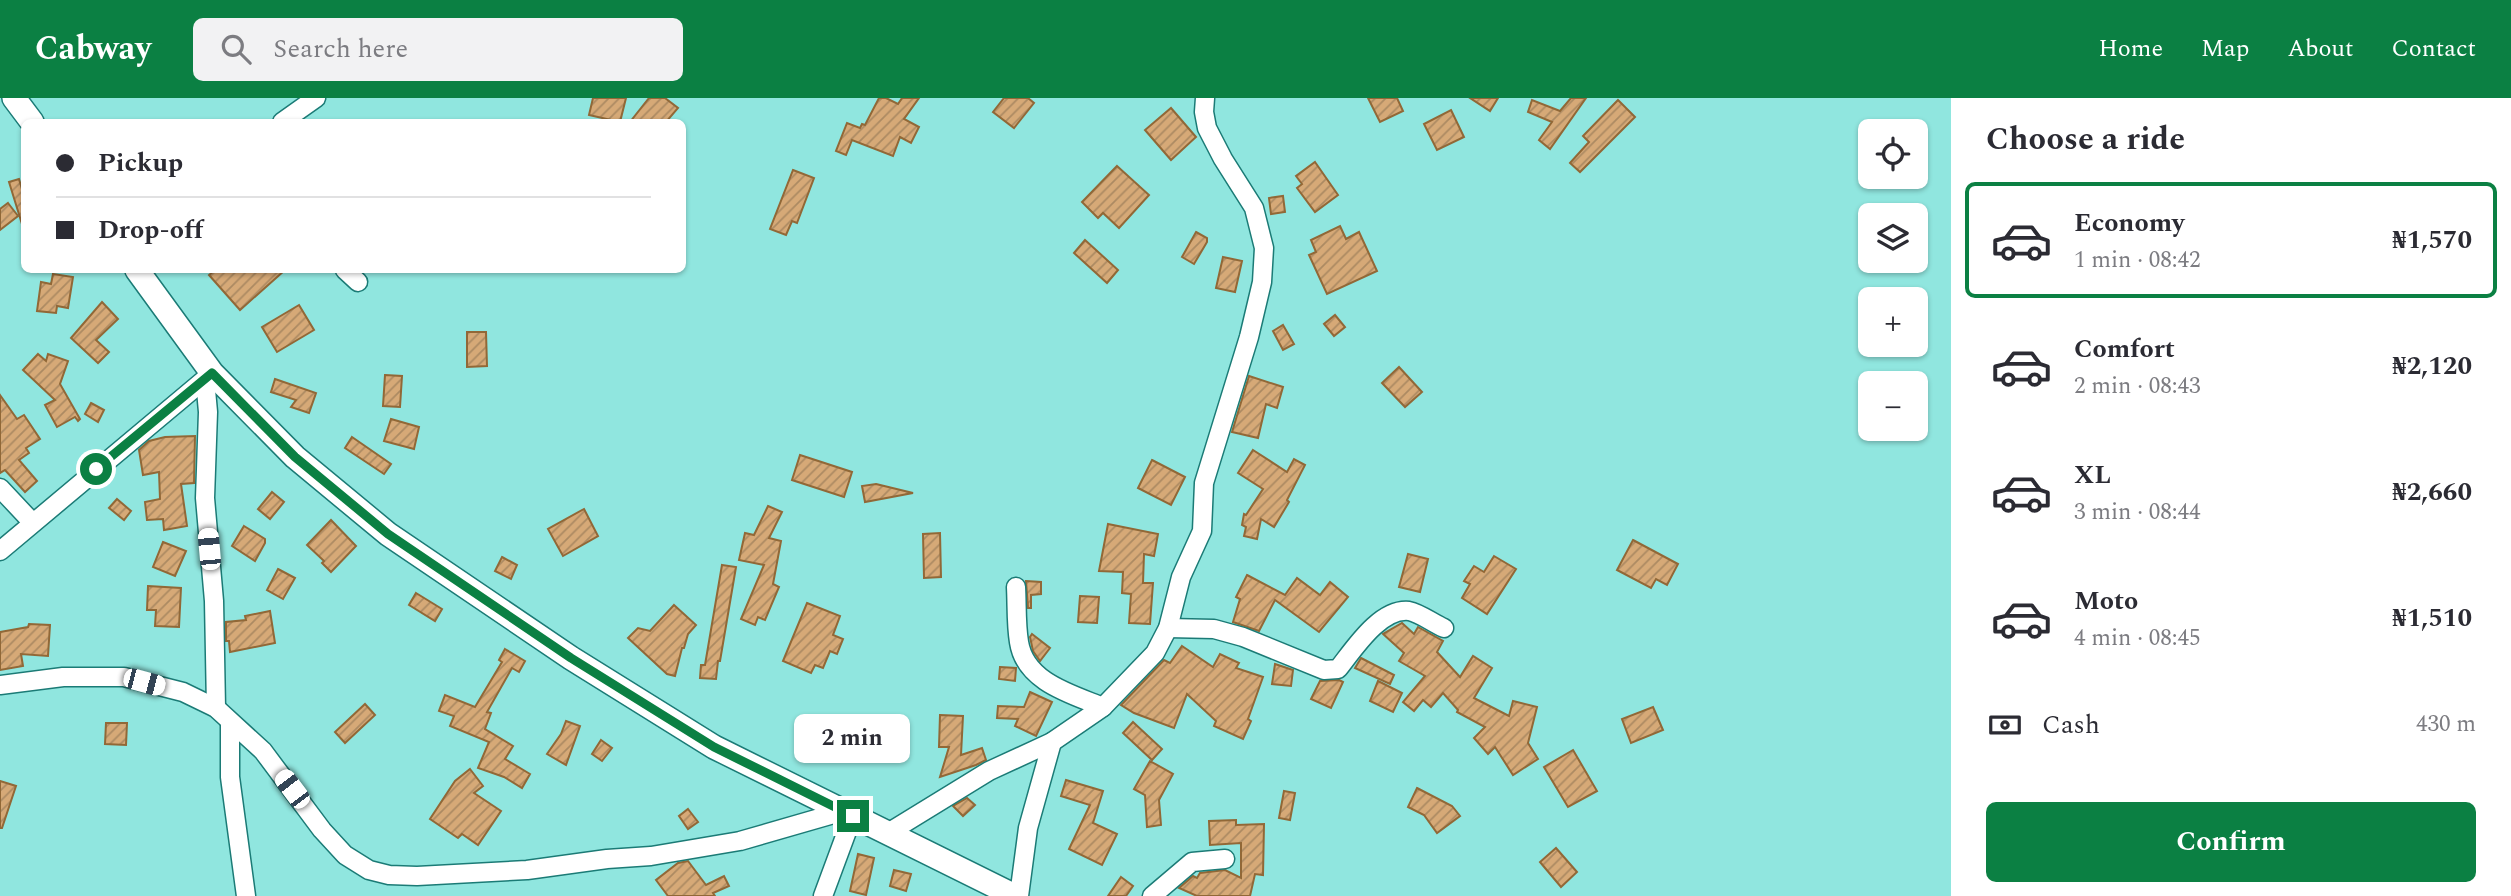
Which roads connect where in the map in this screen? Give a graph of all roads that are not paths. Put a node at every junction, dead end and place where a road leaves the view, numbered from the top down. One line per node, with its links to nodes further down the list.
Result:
1 (14, 98): 4 (main road)
2 (316, 98): 5 (street)
3 (1205, 98): 12 (street)
4 (30, 119)
5 (286, 119)
6 (139, 273): 7 (main road)
7 (209, 376): 9 (street); 16 (street); 19 (main road)
8 (0, 488): 9 (street)
9 (32, 522): 10 (street)
10 (0, 551)
11 (1016, 587): 15 (street)
12 (1168, 628): 13 (street); 15 (street)
13 (1444, 628)
14 (0, 685): 16 (street)
15 (1103, 707): 18 (street)
16 (216, 708): 17 (street)
17 (230, 722): 19 (street); 22 (street)
18 (1052, 742): 20 (street); 24 (street)
19 (848, 813): 20 (main road); 23 (street)
20 (888, 833): 24 (main road)
21 (1225, 859): 25 (street)
22 (246, 896)
23 (823, 896)
24 (1017, 896)
25 (1153, 896)

